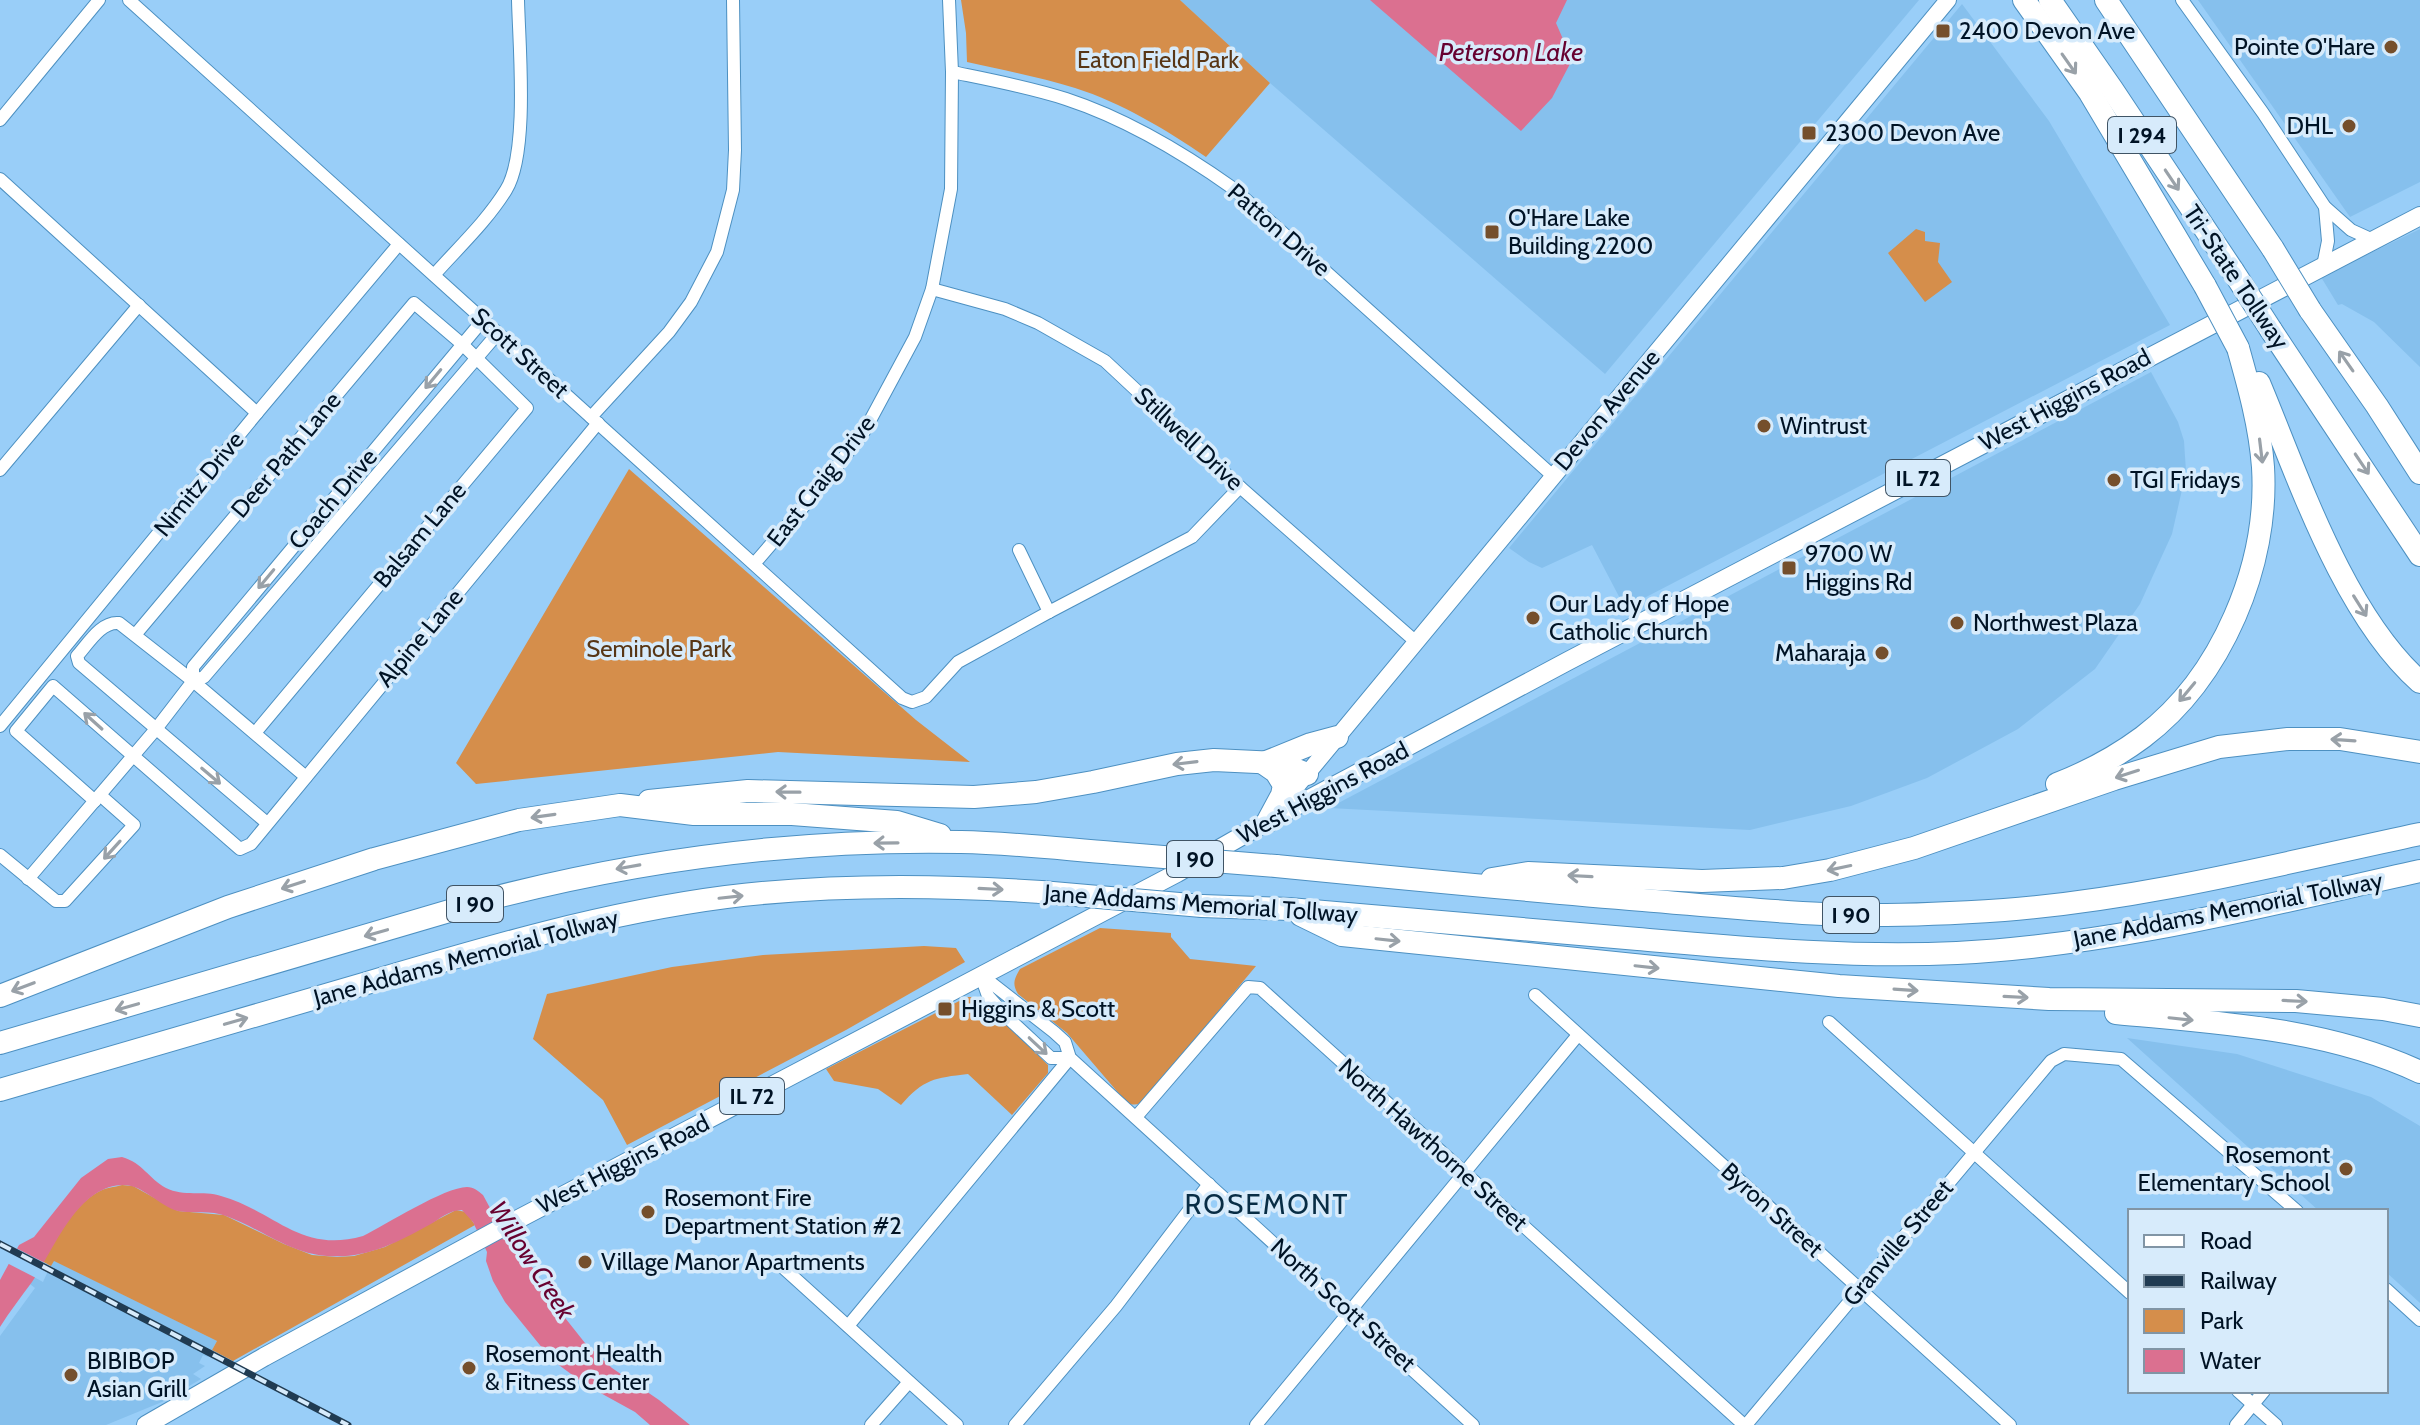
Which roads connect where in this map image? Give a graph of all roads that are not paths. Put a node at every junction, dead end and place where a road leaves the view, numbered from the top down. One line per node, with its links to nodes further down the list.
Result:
1 (99, 0): 12 (street)
2 (129, 0): 17 (street, Scott Street)
3 (518, 0): 19 (street)
4 (733, 0): 29 (street, Alpine Lane)
5 (949, 0): 11 (street, East Craig Drive)
6 (1948, 0): 33 (main road, Devon Avenue)
7 (2024, 0): 25 (highway, one-way to 25, bridge)
8 (2050, 0): 36 (highway, Tri-State Tollway / I 294, one-way to 36, bridge)
9 (2106, 0): 27 (highway, Tri-State Tollway / I 294, one-way to 9, bridge)
10 (2182, 0): 14 (street)
11 (952, 72): 20 (street, East Craig Drive); 33 (street, Patton Drive)
12 (0, 120)
13 (0, 179): 21 (street)
14 (2325, 207): 16 (street); 18 (street)
15 (2420, 216): 16 (main road, West Higgins Road / IL 72)
16 (2373, 240): 18 (main road, West Higgins Road / IL 72)
17 (399, 244): 19 (street, Scott Street); 28 (street, Nimitz Drive)
18 (2323, 266): 52 (main road, West Higgins Road / IL 72)
19 (434, 275): 22 (street, Scott Street)
20 (932, 289): 34 (street, Stillwell Drive); 37 (street, East Craig Drive)
21 (139, 305): 28 (street); 31 (street)
22 (483, 320): 23 (street, Scott Street); 24 (street, Coach Drive)
23 (498, 333): 26 (street, Coach Drive); 29 (street, Scott Street)
24 (462, 344): 26 (street, Balsam Lane); 39 (street, Deer Path Lane); 41 (street, Coach Drive, one-way to 41)
25 (2238, 348): 42 (highway, one-way to 42); 59 (highway, one-way to 59)
26 (477, 358): 41 (street, Coach Drive); 45 (street, Balsam Lane)
27 (2377, 406): 30 (highway); 32 (highway, Tri-State Tollway / I 294)
28 (257, 413): 43 (street, Nimitz Drive)
29 (594, 420): 37 (street, Scott Street); 51 (street, Alpine Lane)
30 (2420, 444)
31 (0, 470)
32 (2420, 473)
33 (1553, 476): 40 (main road, Devon Avenue)
34 (1240, 487): 38 (street); 40 (street, Stillwell Drive)
35 (1019, 550): 38 (street)
36 (2420, 555)
37 (754, 564): 38 (street, Scott Street)
38 (1049, 612)
39 (135, 635): 41 (street); 44 (street)
40 (1415, 641): 46 (main road, Devon Avenue)
41 (193, 681): 44 (street, Coach Drive); 45 (street)
42 (2420, 682)
43 (0, 726)
44 (156, 729): 48 (street, Coach Drive); 56 (street, one-way to 56)
45 (255, 733): 51 (street)
46 (1337, 737): 49 (highway); 50 (main road, Devon Avenue)
47 (2420, 752): 59 (highway, one-way to 59)
48 (133, 756): 53 (street, Coach Drive); 53 (street, one-way to 53); 56 (street, Alpine Lane)
49 (1263, 763): 50 (highway); 54 (highway, one-way to 54); 55 (highway)
50 (1307, 774): 52 (main road); 55 (main road, Devon Avenue)
51 (306, 777): 56 (street, Alpine Lane)
52 (1330, 787): 55 (main road, West Higgins Road / IL 72)
53 (98, 798): 62 (street, Coach Drive); 62 (street, one-way to 62)
54 (620, 805): 58 (highway, Jane Addams Memorial Tollway / I 90); 67 (highway, Jane Addams Memorial Tollway / I 90, one-way to 67)
55 (1268, 821): 65 (main road, West Higgins Road / IL 72)
56 (267, 823)
57 (2420, 834): 63 (highway, Jane Addams Memorial Tollway / I 90)
58 (964, 842): 63 (highway, Jane Addams Memorial Tollway / I 90, bridge); 72 (highway, Jane Addams Memorial Tollway / I 90, one-way to 72)
59 (1914, 848): 63 (highway, one-way to 63)
60 (0, 855): 62 (street)
61 (2420, 871): 64 (highway, Jane Addams Memorial Tollway / I 90)
62 (28, 879)
63 (1462, 884)
64 (1289, 909): 68 (highway, one-way to 68); 75 (highway, Jane Addams Memorial Tollway / I 90, one-way to 64, bridge)
65 (981, 975): 73 (street, North Scott Street); 73 (street, North Scott Street, one-way to 73); 92 (main road, West Higgins Road / IL 72)
66 (1535, 995): 71 (street, Byron Street)
67 (0, 996)
68 (2049, 999): 69 (highway, one-way to 69); 74 (highway, one-way to 74)
69 (2420, 1016)
70 (1829, 1022): 77 (street)
71 (1578, 1035): 78 (street); 82 (street, Byron Street)
72 (0, 1043)
73 (1070, 1058): 76 (street, North Scott Street); 87 (street)
74 (2420, 1072)
75 (0, 1090)
76 (1136, 1117): 78 (street, North Hawthorne Street); 79 (street, North Scott Street)
77 (1975, 1152): 80 (street, Granville Street); 82 (street, Granville Street); 83 (street)
78 (1463, 1173): 85 (street); 98 (street, North Hawthorne Street)
79 (1209, 1184): 85 (street, North Scott Street); 95 (street)
80 (2295, 1209)
81 (778, 1263): 87 (street)
82 (1860, 1289): 98 (street, Granville Street); 99 (street, Byron Street)
83 (2128, 1291)
84 (2388, 1291): 86 (street)
85 (1350, 1311): 96 (street); 97 (street, North Scott Street)
86 (2420, 1320)
87 (848, 1326): 88 (street)
88 (909, 1382): 93 (street); 94 (street)
89 (2240, 1393): 91 (street)
90 (2262, 1393): 91 (street)
91 (2253, 1404): 100 (street); 101 (street)
92 (146, 1425)
93 (871, 1425)
94 (957, 1425)
95 (1015, 1425)
96 (1256, 1425)
97 (1473, 1425)
98 (1745, 1425)
99 (2010, 1425)
100 (2236, 1425)
101 (2276, 1425)

